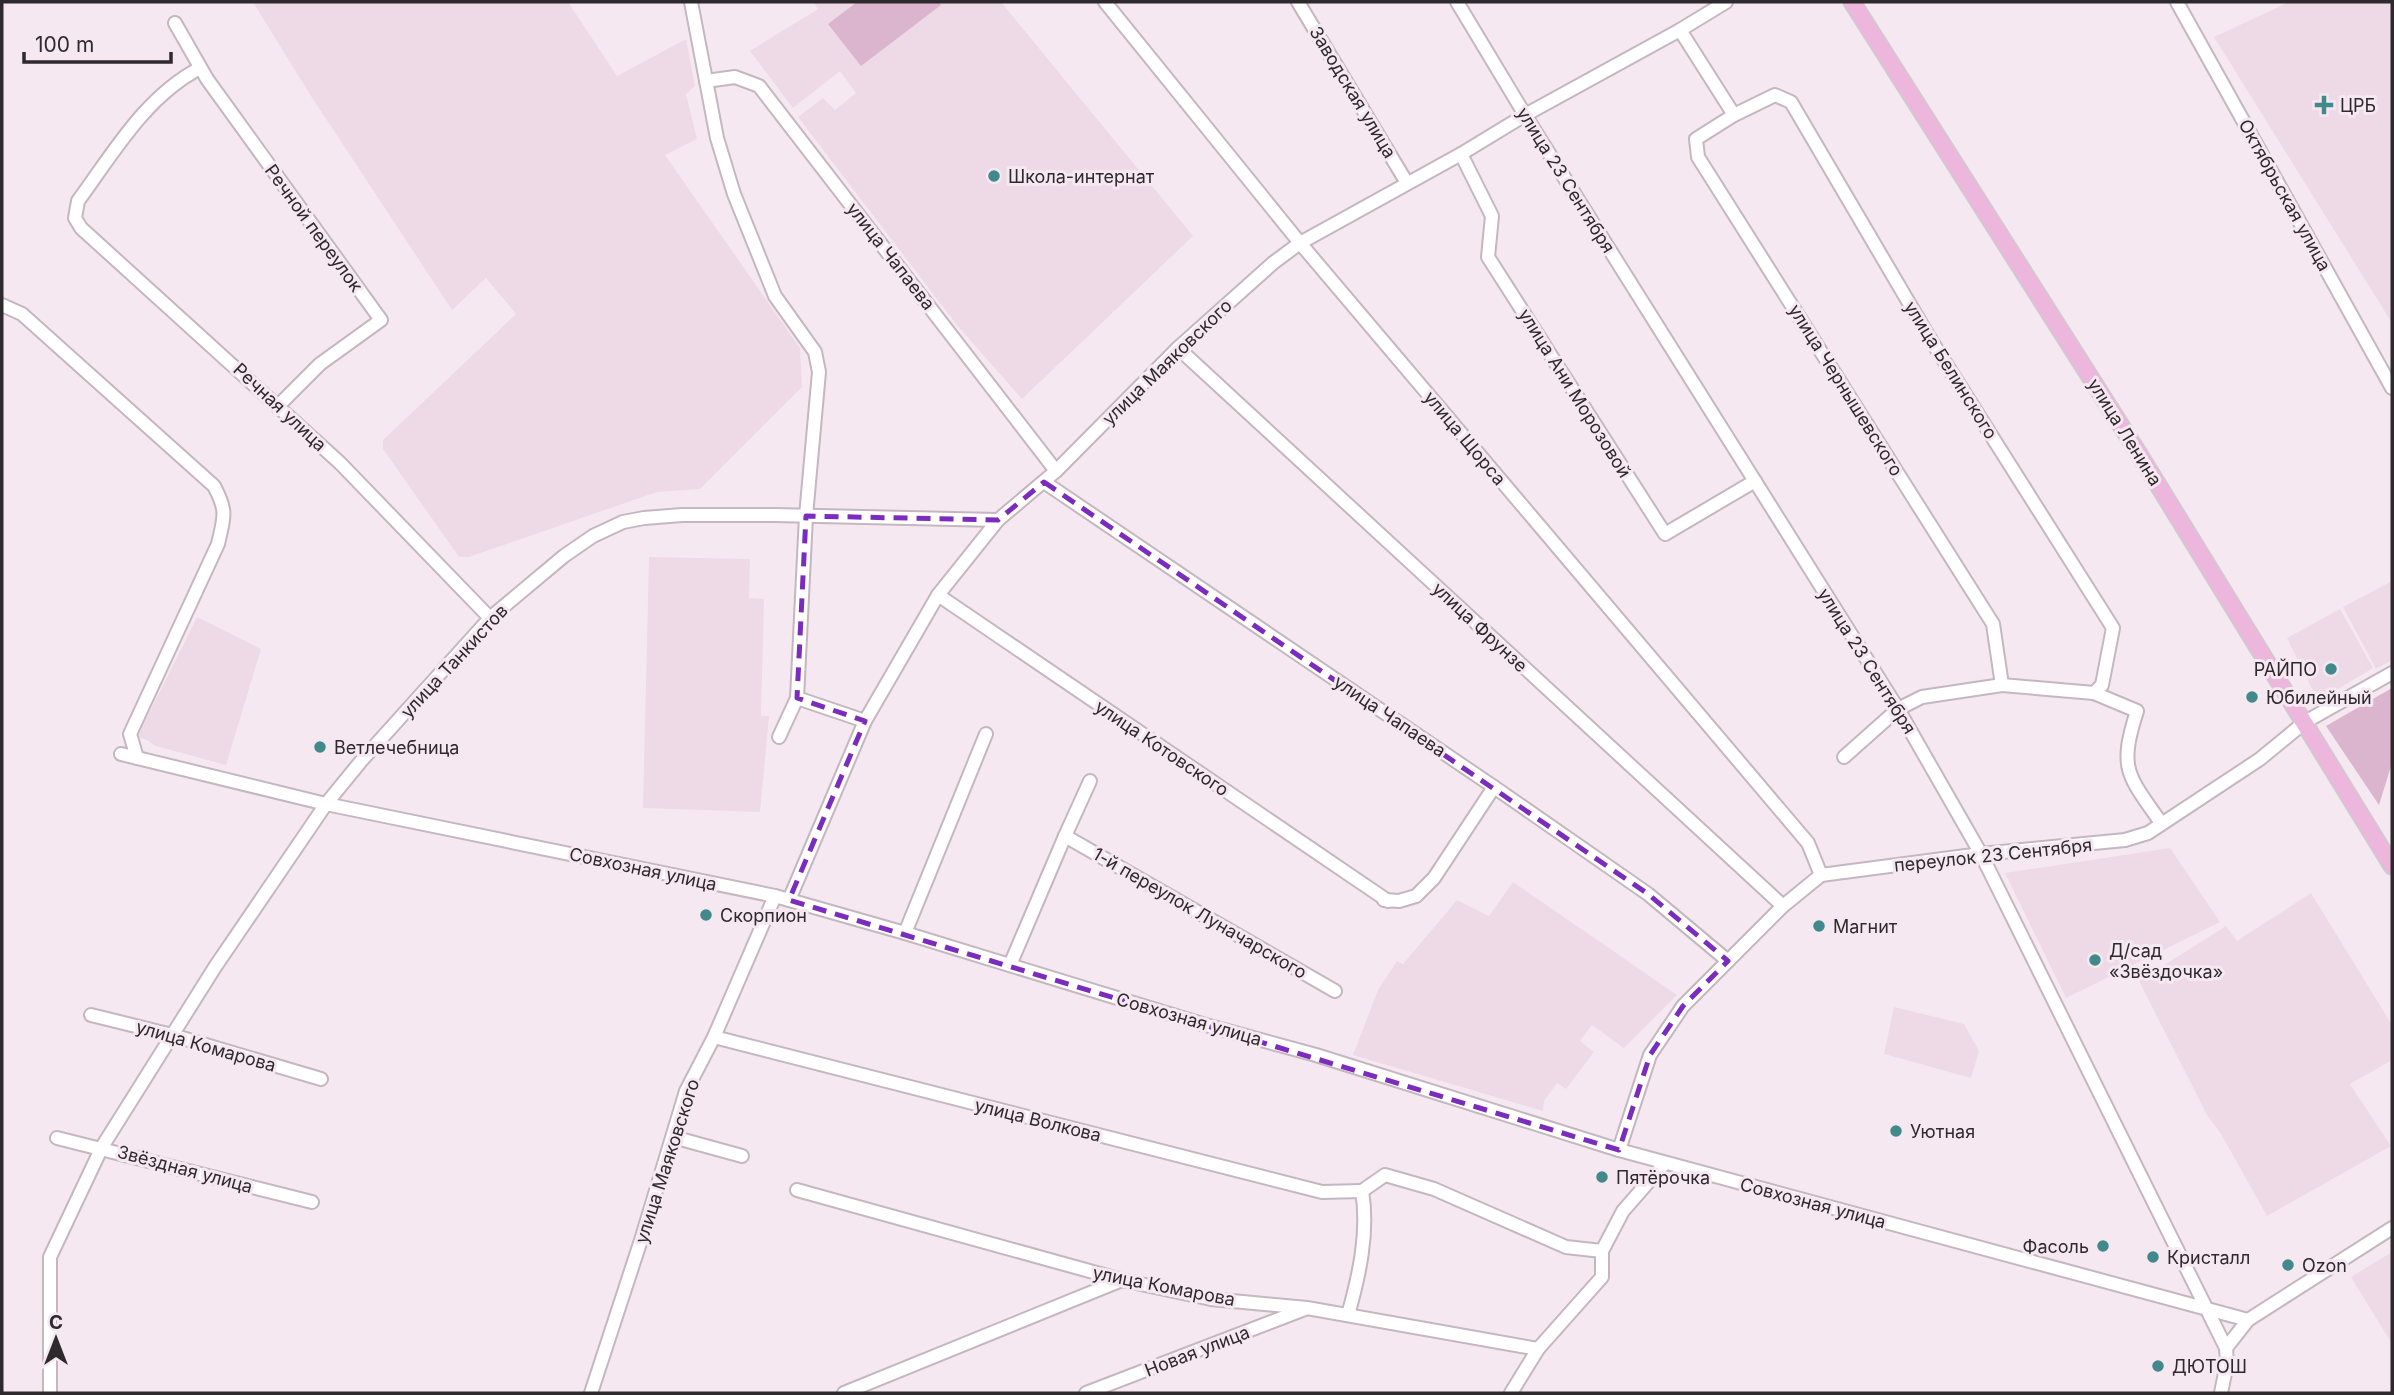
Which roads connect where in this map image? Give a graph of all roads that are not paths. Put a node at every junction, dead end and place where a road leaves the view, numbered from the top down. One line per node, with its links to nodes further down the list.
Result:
1 (691, 2): 11 (street)
2 (1105, 2): 16 (street, улица Щорса)
3 (1298, 2): 15 (street, Заводская улица)
4 (1457, 2): 12 (street, улица 23 Сентября)
5 (1726, 2): 9 (street, улица Маяковского)
6 (1852, 2): 34 (main road, улица Ленина)
7 (2177, 2): 19 (street, Октябрьская улица)
8 (175, 23): 10 (street, Речной переулок)
9 (1680, 30): 12 (street, улица Маяковского); 13 (street)
10 (200, 68): 20 (street, Речной переулок); 20 (street, Речная улица)
11 (706, 81): 21 (street, улица Чапаева); 24 (street)
12 (1525, 115): 14 (street, улица Маяковского); 22 (street, улица 23 Сентября)
13 (1734, 115): 29 (street, улица Чернышевского); 30 (street, улица Белинского)
14 (1461, 154): 15 (street, улица Маяковского); 22 (street, улица Ани Морозовой)
15 (1407, 183): 16 (street, улица Маяковского)
16 (1300, 243): 18 (street, улица Маяковского); 47 (street, улица Щорса)
17 (2, 305): 39 (street)
18 (1178, 348): 21 (street, улица Маяковского); 50 (street, улица Фрунзе)
19 (2392, 388)
20 (278, 405): 27 (street, Речная улица)
21 (1056, 471): 23 (street, улица Маяковского)
22 (1755, 481): 32 (street, улица 23 Сентября)
23 (1044, 482): 25 (street, улица Маяковского); 41 (street, улица Чапаева)
24 (806, 516): 25 (street, улица Танкистов); 27 (street, улица Танкистов); 31 (street)
25 (998, 520): 26 (street, улица Маяковского)
26 (938, 595): 33 (street, улица Маяковского); 41 (street, улица Котовского)
27 (490, 618): 42 (street, улица Танкистов)
28 (2392, 673): 34 (street, переулок 23 Сентября)
29 (2002, 685): 30 (street); 32 (street)
30 (2094, 693): 43 (street)
31 (797, 698): 33 (street); 36 (street)
32 (1898, 709): 38 (street); 45 (street, улица 23 Сентября)
33 (864, 722): 49 (street, улица Маяковского)
34 (2305, 722): 43 (street, переулок 23 Сентября); 46 (main road, улица Ленина)
35 (986, 734): 51 (street)
36 (779, 737)
37 (121, 754): 39 (street, Совхозная улица)
38 (1844, 757)
39 (137, 758): 42 (street, Совхозная улица)
40 (1090, 781): 44 (street)
41 (1493, 787): 52 (street, улица Чапаева)
42 (326, 804): 48 (street, Совхозная улица); 56 (street, улица Танкистов)
43 (2161, 824): 45 (street, переулок 23 Сентября)
44 (1065, 836): 53 (street); 54 (street, 1-й переулок Луначарского)
45 (1981, 854): 47 (street, переулок 23 Сентября); 72 (street, улица 23 Сентября)
46 (2392, 866)
47 (1821, 875): 50 (street)
48 (775, 896): 49 (street, Совхозная улица); 57 (street, улица Маяковского)
49 (789, 900): 51 (street, Совхозная улица)
50 (1783, 906): 52 (street)
51 (905, 933): 53 (street, Совхозная улица)
52 (1728, 961): 62 (street)
53 (1010, 965): 62 (street, Совхозная улица)
54 (1335, 991)
55 (91, 1015): 56 (street, улица Комарова)
56 (172, 1035): 58 (street, улица Комарова); 61 (street, улица Танкистов)
57 (714, 1037): 59 (street, улица Маяковского); 66 (street, улица Волкова)
58 (321, 1079)
59 (673, 1137): 63 (street); 78 (street, улица Маяковского)
60 (57, 1138): 61 (street, Звёздная улица)
61 (102, 1147): 67 (street, Звёздная улица); 77 (street, улица Танкистов)
62 (1619, 1150): 64 (street, Совхозная улица)
63 (743, 1156)
64 (1665, 1163): 69 (street); 72 (street, Совхозная улица)
65 (797, 1190): 70 (street, улица Комарова)
66 (1362, 1191): 69 (street); 73 (street)
67 (312, 1202)
68 (2392, 1228): 74 (street)
69 (1602, 1251): 76 (street)
70 (1122, 1280): 71 (street, улица Комарова); 79 (street)
71 (1307, 1308): 73 (street, улица Комарова); 80 (street, Новая улица)
72 (2206, 1308): 74 (street, Совхозная улица); 75 (street, улица 23 Сентября)
73 (1348, 1315): 76 (street, улица Комарова)
74 (2248, 1320): 75 (street)
75 (2226, 1348): 82 (street)
76 (1538, 1349): 81 (street)
77 (50, 1393)
78 (591, 1393)
79 (844, 1393)
80 (1086, 1393)
81 (1511, 1393)
82 (2221, 1393)

